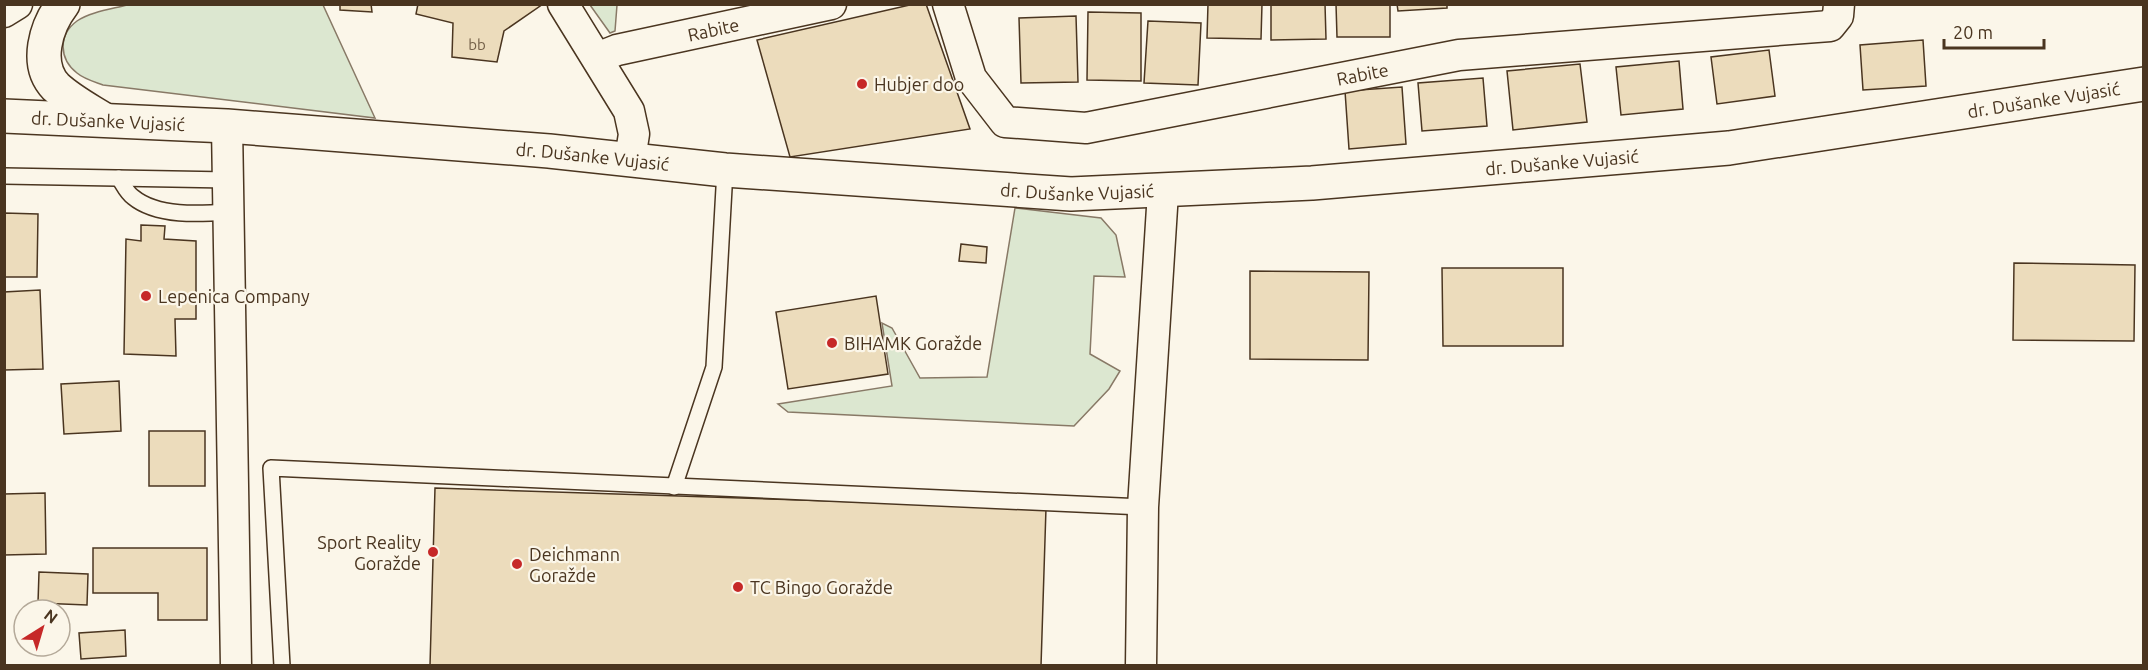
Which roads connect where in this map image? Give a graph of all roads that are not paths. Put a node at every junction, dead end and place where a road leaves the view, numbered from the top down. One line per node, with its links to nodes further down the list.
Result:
1 (17, 4): 7 (street)
2 (63, 4): 11 (main road)
3 (563, 4): 8 (street)
4 (831, 4): 8 (street, Rabite)
5 (948, 4): 6 (street, Rabite)
6 (1839, 4)
7 (4, 12)
8 (597, 58): 13 (street)
9 (2144, 84): 18 (main road, dr. Dušanke Vujasić)
10 (4, 116): 11 (main road, dr. Dušanke Vujasić)
11 (105, 120): 12 (main road, dr. Dušanke Vujasić)
12 (227, 126): 13 (main road, dr. Dušanke Vujasić); 17 (street)
13 (630, 159): 14 (main road, dr. Dušanke Vujasić)
14 (725, 170): 18 (main road, dr. Dušanke Vujasić); 20 (lane)
15 (4, 176): 16 (lane)
16 (119, 178): 17 (lane); 19 (lane)
17 (228, 180): 19 (street)
18 (1163, 192): 21 (street)
19 (229, 212): 22 (street)
20 (674, 487): 21 (lane); 23 (lane)
21 (1143, 507): 24 (street)
22 (236, 666)
23 (282, 666)
24 (1141, 666)

